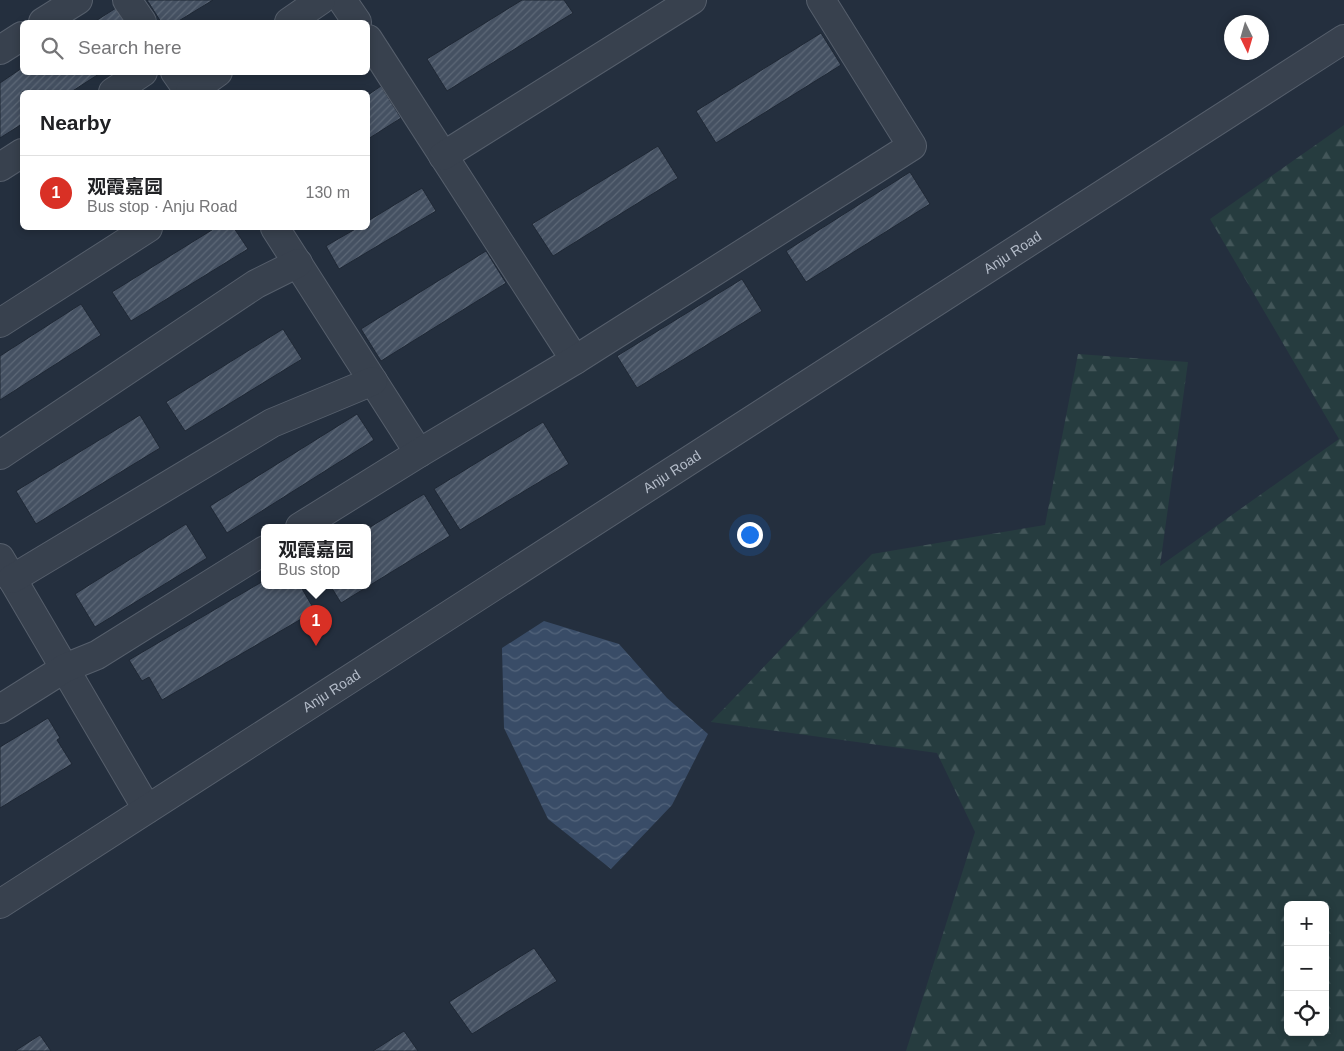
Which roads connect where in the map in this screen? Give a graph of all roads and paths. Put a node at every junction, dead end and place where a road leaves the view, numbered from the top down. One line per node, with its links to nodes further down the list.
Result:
1 (78, 0): 7 (street)
2 (127, 0): 8 (street)
3 (321, 0): 9 (street)
4 (342, 0): 10 (street)
5 (692, 0): 22 (street)
6 (821, 0): 28 (street)
7 (46, 20)
8 (141, 20)
9 (292, 20)
10 (356, 20)
11 (20, 37): 14 (street)
12 (1344, 39): 37 (street, Anju Road)
13 (370, 42): 22 (street)
14 (0, 50)
15 (138, 75): 18 (street)
16 (178, 75): 19 (street)
17 (214, 75): 20 (street)
18 (116, 90)
19 (188, 90)
20 (192, 90)
21 (20, 153): 23 (street)
22 (443, 156): 28 (street)
23 (0, 168)
24 (145, 230): 27 (street)
25 (276, 230): 26 (street)
26 (298, 263): 29 (street); 31 (street)
27 (0, 323)
28 (575, 360): 30 (street)
29 (373, 381): 30 (street); 34 (street)
30 (420, 453): 32 (street)
31 (0, 455)
32 (305, 524)
33 (261, 552): 35 (street)
34 (8, 581): 35 (street)
35 (65, 668): 36 (street); 37 (street)
36 (0, 709)
37 (147, 808): 38 (street, Anju Road)
38 (0, 904)

